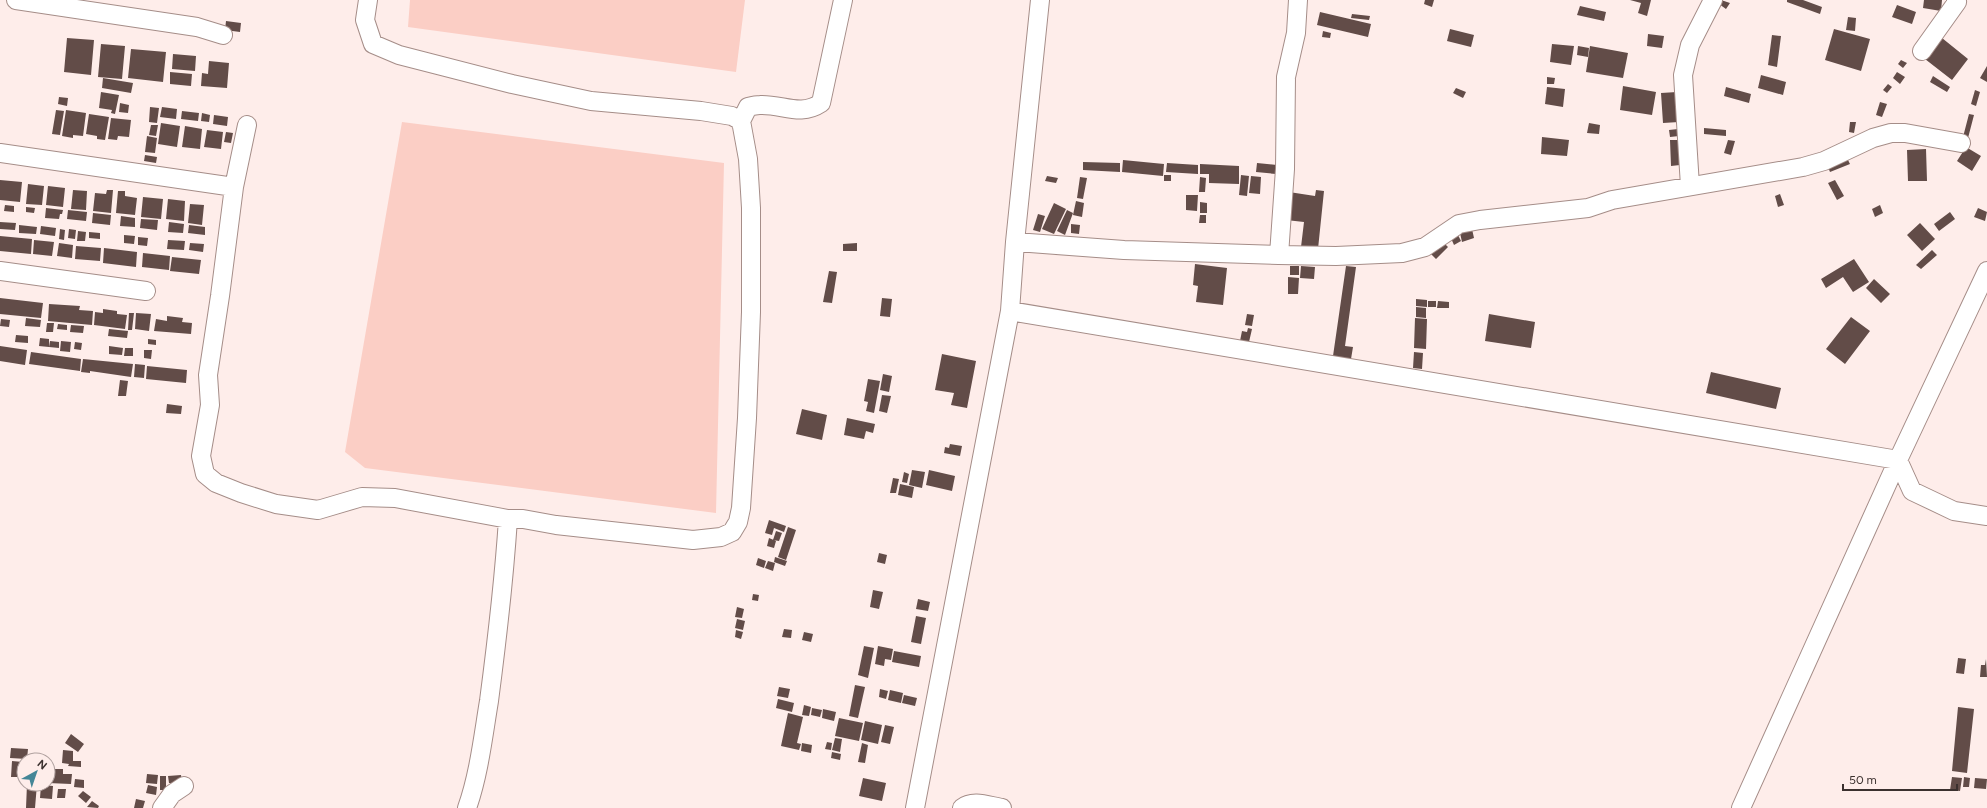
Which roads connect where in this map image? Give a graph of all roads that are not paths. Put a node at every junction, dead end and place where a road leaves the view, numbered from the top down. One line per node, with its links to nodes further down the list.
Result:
1 (16, 0): 8 (street)
2 (368, 0): 10 (street)
3 (843, 0): 10 (street)
4 (1040, 0): 16 (street)
5 (1298, 0): 17 (street)
6 (1714, 0): 15 (street)
7 (1956, 0): 9 (street)
8 (223, 35)
9 (1922, 51)
10 (741, 121): 24 (street)
11 (247, 125): 14 (street)
12 (1961, 143): 15 (street)
13 (0, 153): 14 (street)
14 (234, 186): 24 (street)
15 (1690, 186): 17 (street)
16 (1015, 242): 17 (street); 21 (street)
17 (1279, 255)
18 (0, 271): 20 (street)
19 (1987, 271): 22 (street)
20 (146, 291)
21 (1010, 311): 22 (street); 28 (street)
22 (1898, 460): 23 (street); 31 (street)
23 (1987, 516)
24 (508, 519): 27 (street)
25 (184, 786): 26 (street)
26 (162, 808)
27 (467, 808)
28 (915, 808)
29 (962, 808): 30 (street)
30 (1002, 808)
31 (1741, 808)

